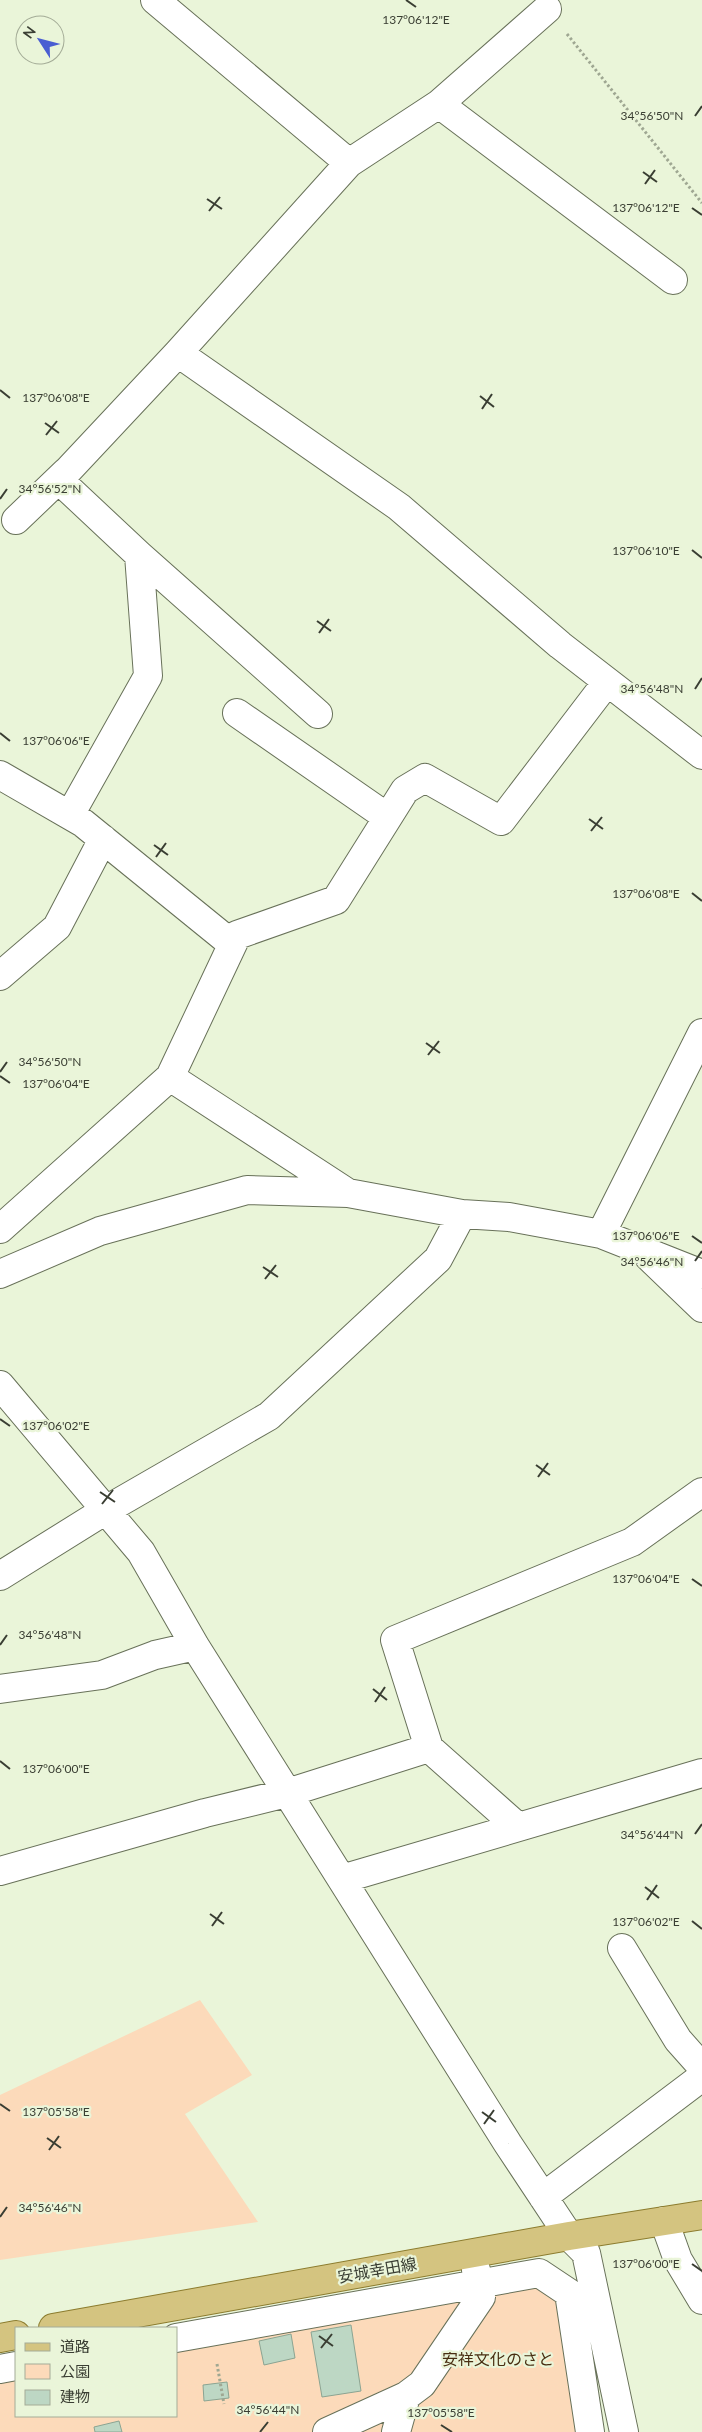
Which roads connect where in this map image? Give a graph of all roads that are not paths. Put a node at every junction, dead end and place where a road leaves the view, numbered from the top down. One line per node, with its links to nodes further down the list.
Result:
1 (155, 0): 4 (street)
2 (547, 9): 3 (street)
3 (439, 104): 4 (street); 5 (street)
4 (349, 163): 6 (street)
5 (673, 280)
6 (178, 353): 7 (street); 10 (street)
7 (66, 472): 8 (street); 9 (street)
8 (16, 520)
9 (139, 555): 12 (street); 15 (street)
10 (607, 682): 13 (street); 16 (street)
11 (237, 713): 16 (street)
12 (318, 714)
13 (702, 755)
14 (0, 775): 15 (street)
15 (70, 816): 17 (street)
16 (388, 817): 18 (street)
17 (103, 839): 18 (street); 19 (street)
18 (232, 944): 21 (street)
19 (0, 976)
20 (702, 1033): 25 (street)
21 (170, 1076): 22 (street); 24 (street)
22 (348, 1193): 23 (street); 27 (street)
23 (462, 1214): 25 (street); 32 (street)
24 (0, 1229)
25 (601, 1234): 26 (street)
26 (643, 1251): 28 (street); 29 (street)
27 (0, 1274)
28 (702, 1274)
29 (702, 1308)
30 (0, 1385): 32 (street)
31 (702, 1492): 36 (street)
32 (106, 1510): 33 (street); 34 (street)
33 (0, 1576)
34 (195, 1646): 35 (street); 38 (street)
35 (0, 1689)
36 (429, 1748): 38 (street); 39 (street)
37 (702, 1773): 39 (street)
38 (287, 1793): 40 (street); 41 (street)
39 (518, 1827): 41 (street)
40 (0, 1871)
41 (342, 1879): 45 (street)
42 (622, 1948): 43 (street)
43 (702, 2067)
44 (702, 2077): 45 (street)
45 (543, 2197): 48 (street)
46 (702, 2215): 47 (main road, 安城幸田線)
47 (664, 2221): 48 (main road, 安城幸田線); 50 (street)
48 (569, 2236): 49 (main road, 安城幸田線); 61 (street)
49 (472, 2254): 51 (main road, 安城幸田線); 57 (street)
50 (702, 2300)
51 (59, 2327)
52 (15, 2335): 53 (main road)
53 (0, 2338)
54 (178, 2338): 60 (street)
55 (15, 2366): 56 (street)
56 (0, 2369)
57 (406, 2396): 58 (street); 59 (street)
58 (327, 2432)
59 (396, 2432)
60 (590, 2432)
61 (624, 2432)

